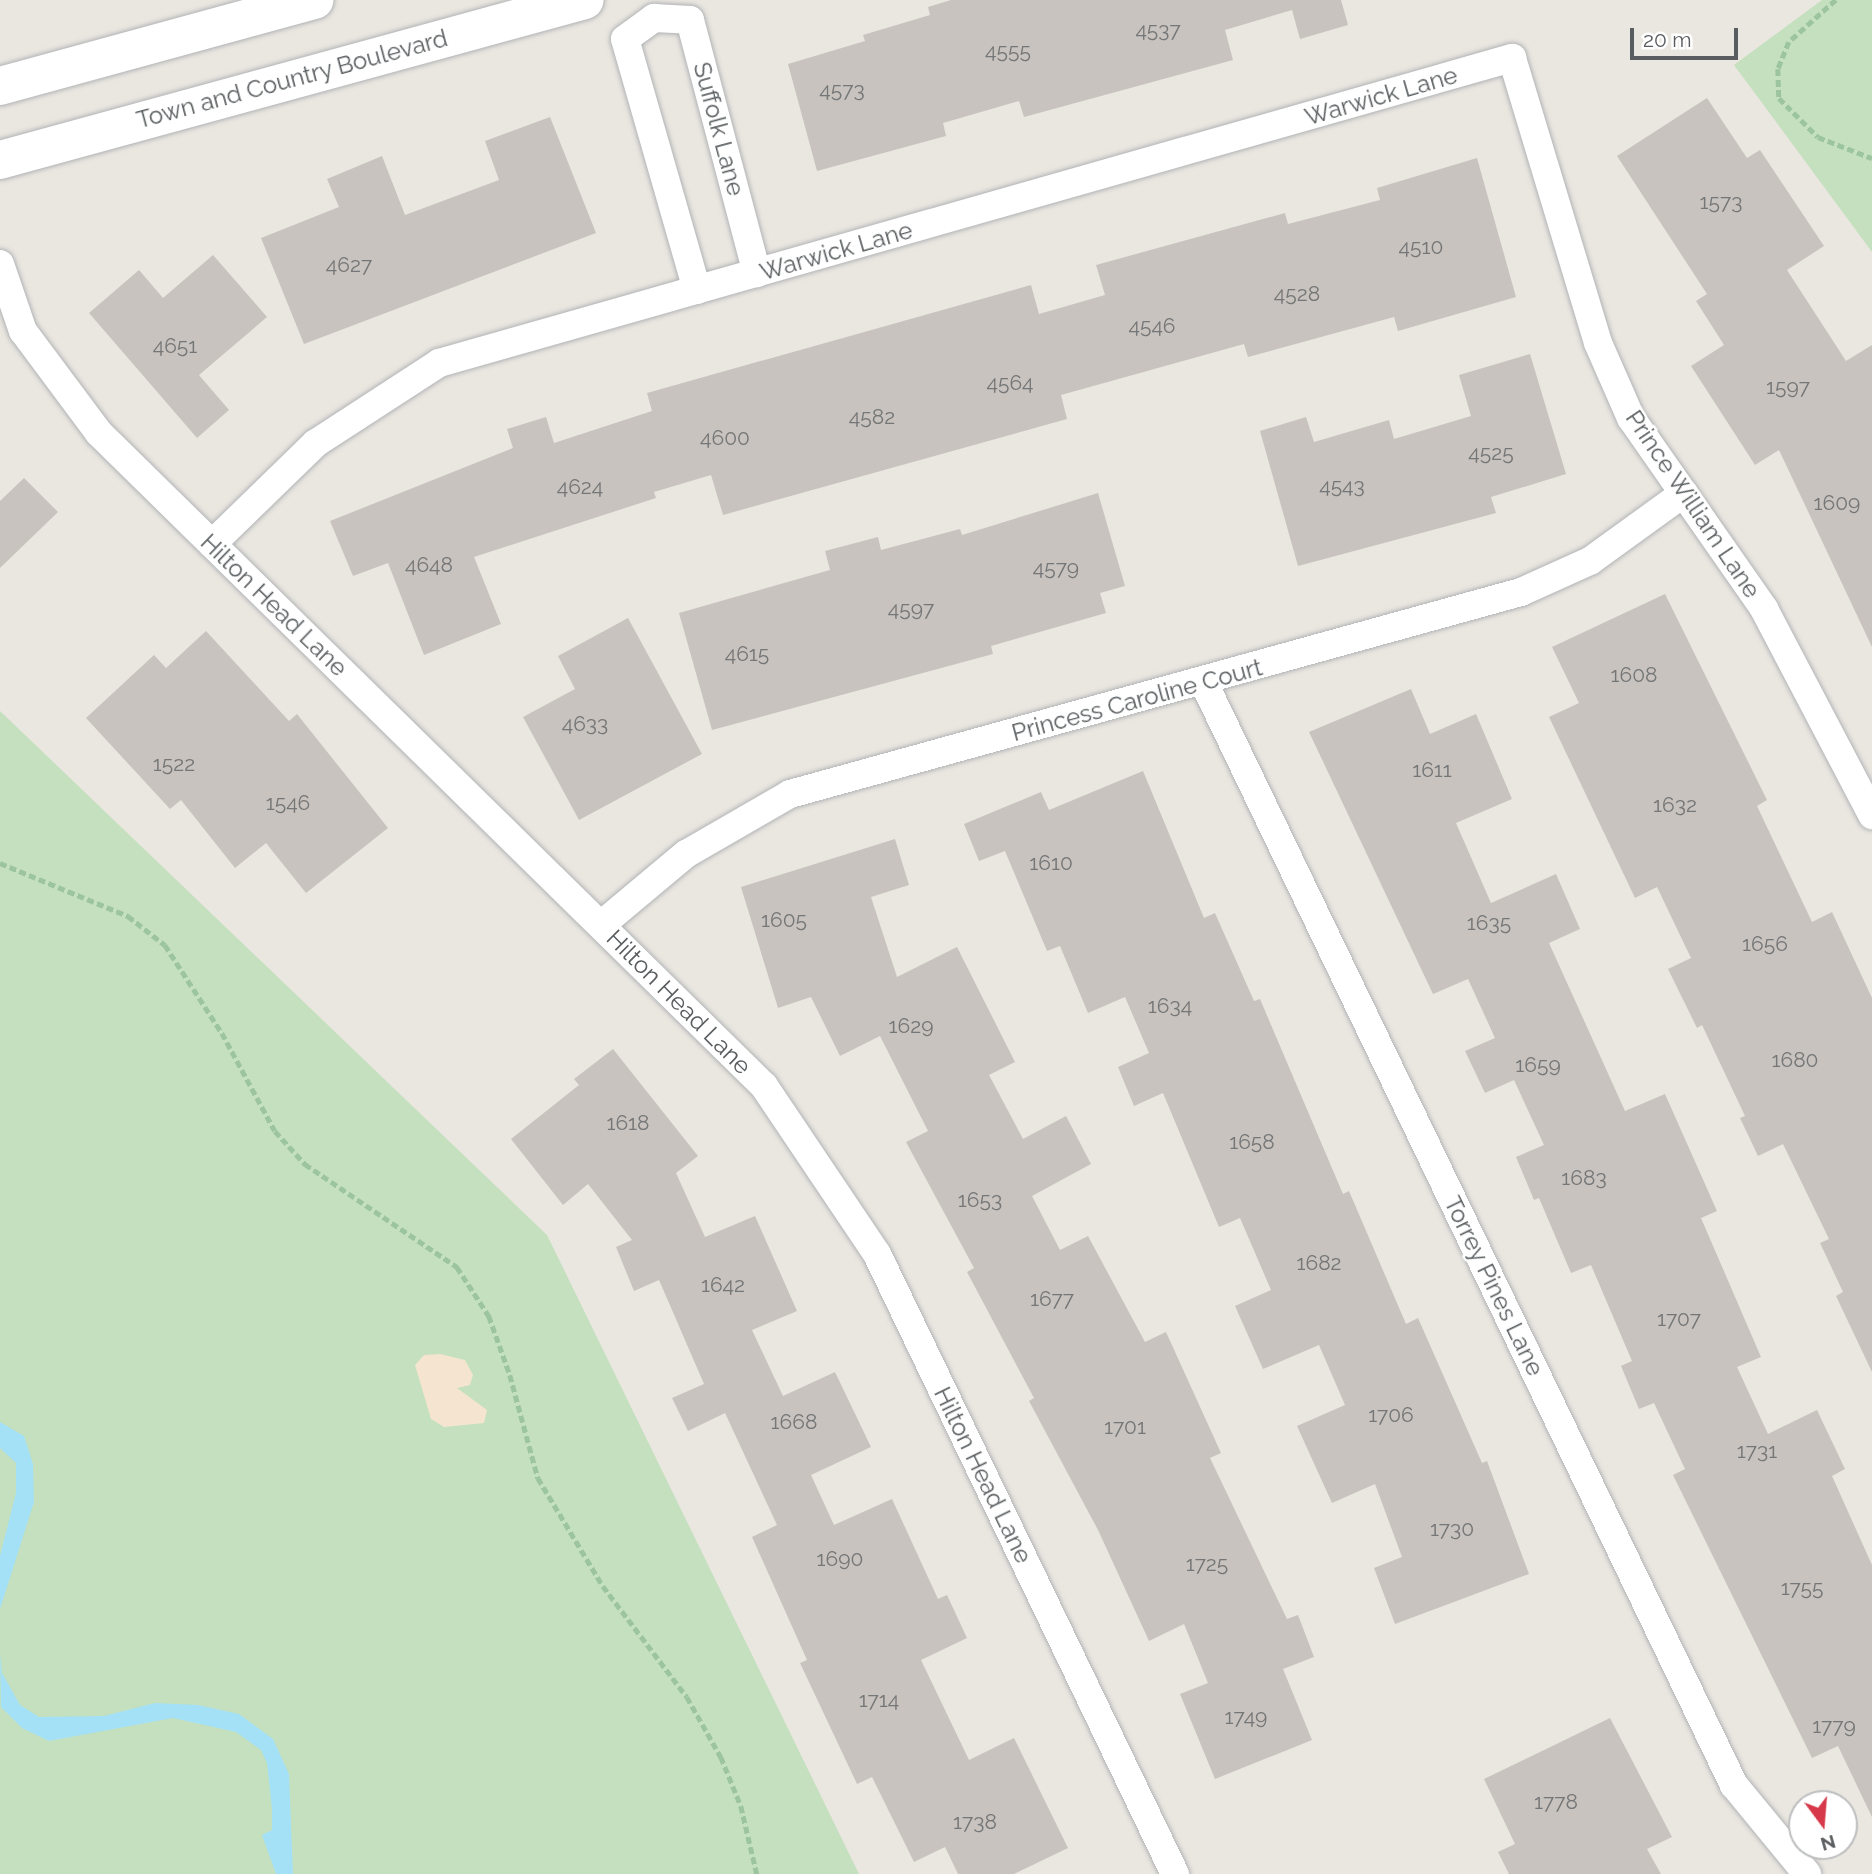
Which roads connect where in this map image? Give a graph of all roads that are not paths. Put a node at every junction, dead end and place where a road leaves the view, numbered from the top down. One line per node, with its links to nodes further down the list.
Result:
1 (314, 0): 5 (main road)
2 (585, 0): 6 (main road, Town and Country Boulevard)
3 (651, 9): 8 (street, Suffolk Lane); 9 (street, Suffolk Lane)
4 (1512, 58): 8 (street, Warwick Lane); 10 (street, Prince William Lane)
5 (0, 86)
6 (0, 160)
7 (0, 264): 11 (street, Hilton Head Lane)
8 (757, 273): 9 (street, Warwick Lane)
9 (697, 290): 11 (street, Warwick Lane)
10 (1684, 493): 12 (street, Princess Caroline Court); 13 (street, Prince William Lane)
11 (212, 544): 14 (street, Hilton Head Lane)
12 (1204, 683): 14 (street, Princess Caroline Court); 16 (street, Torrey Pines Lane)
13 (1872, 815)
14 (601, 925): 15 (street, Hilton Head Lane)
15 (1175, 1874)
16 (1807, 1874)

